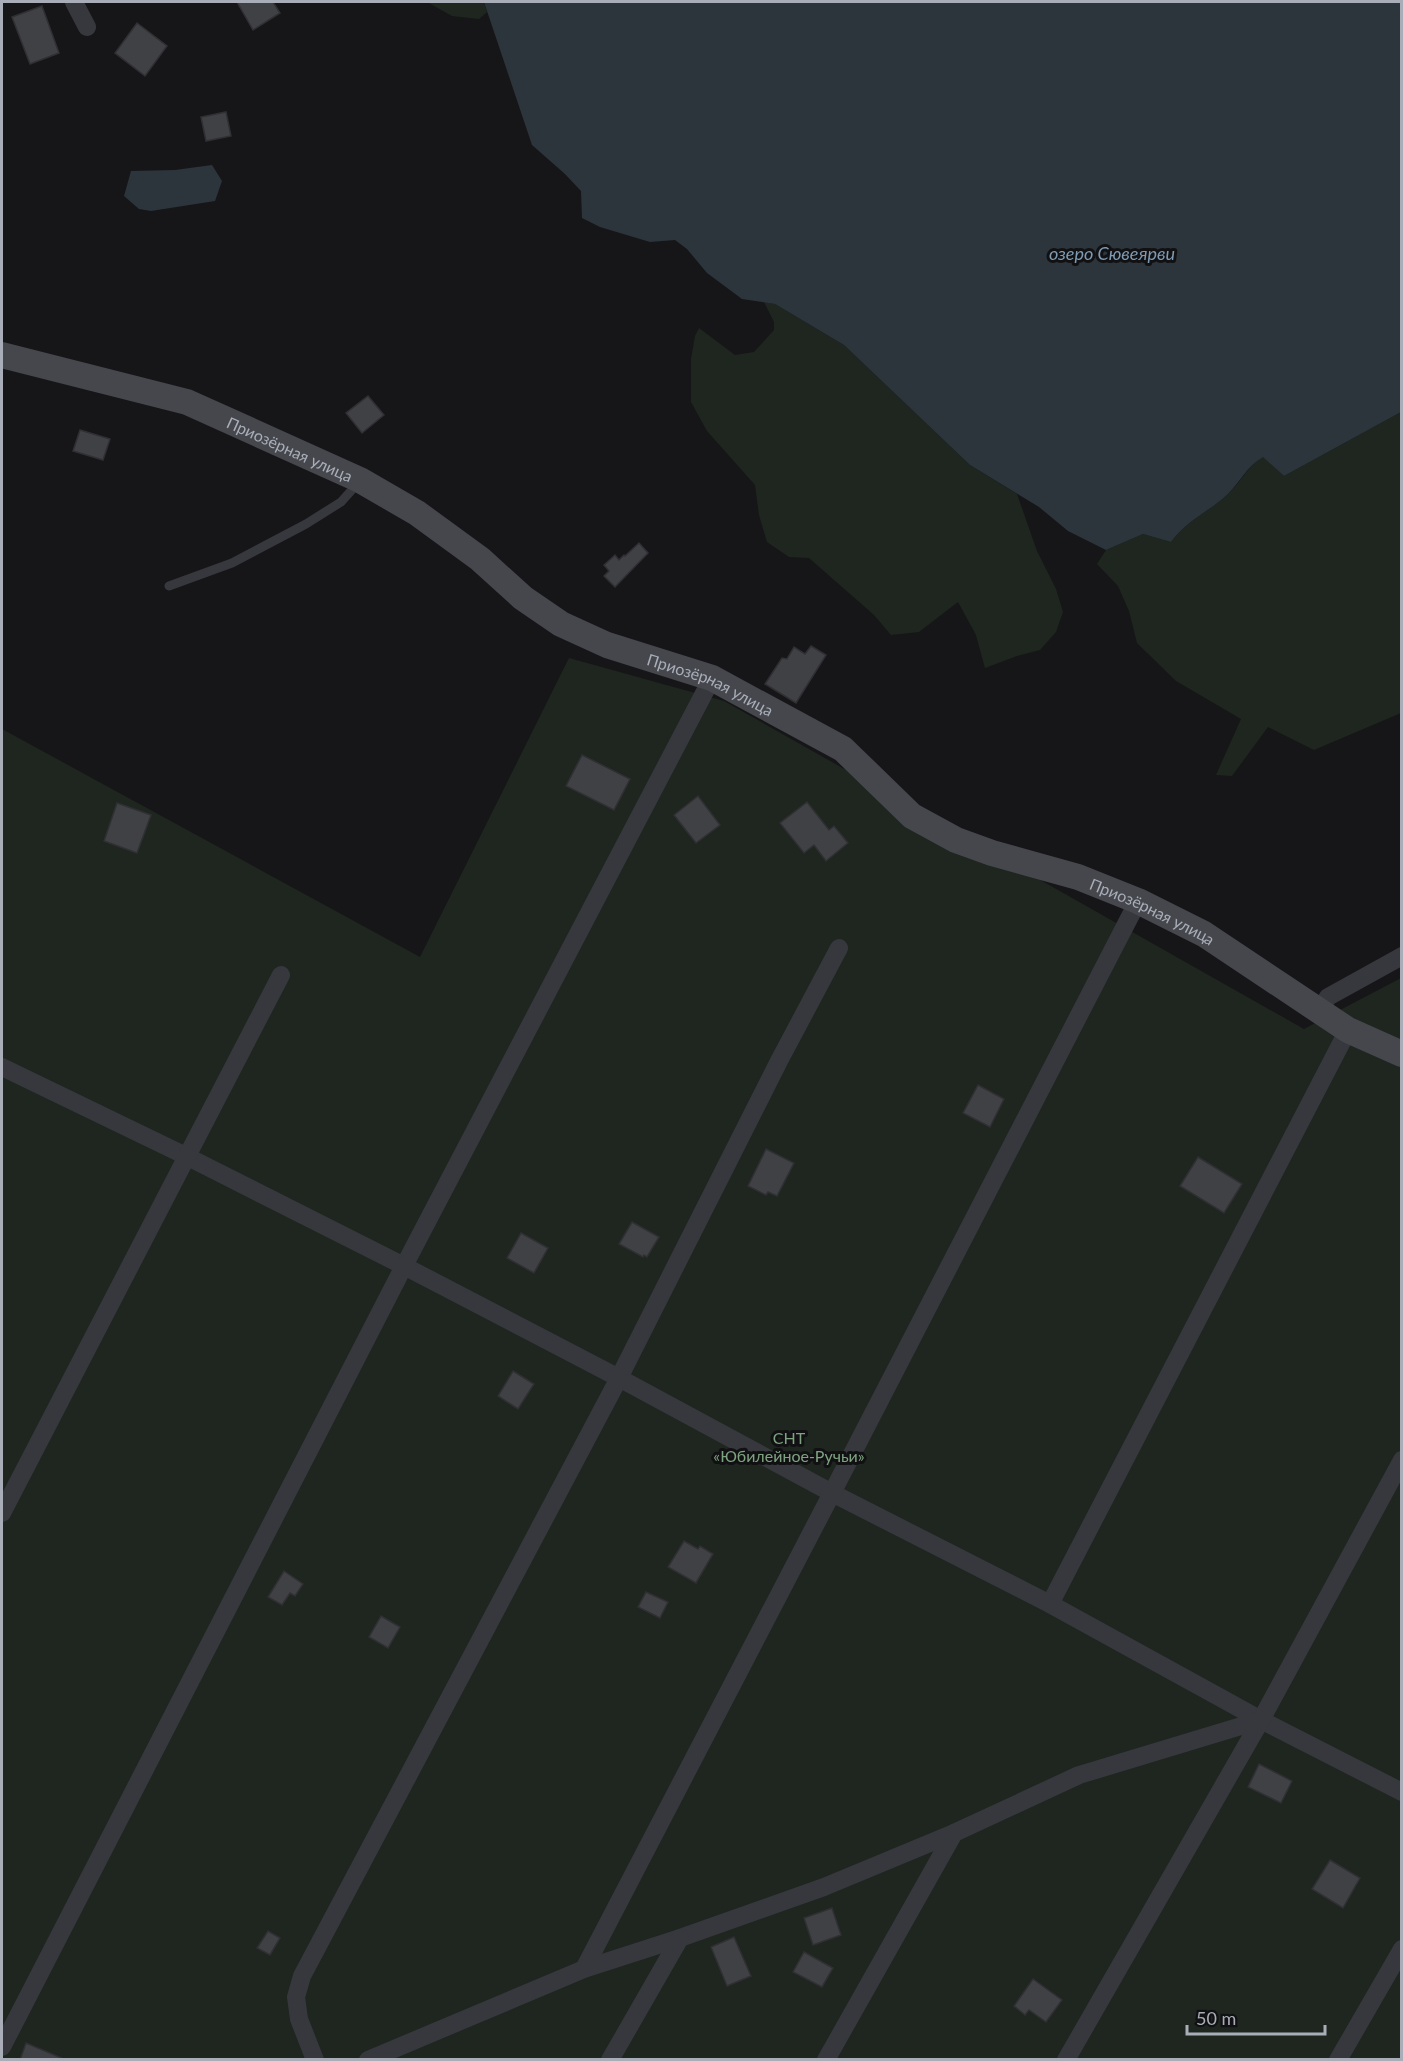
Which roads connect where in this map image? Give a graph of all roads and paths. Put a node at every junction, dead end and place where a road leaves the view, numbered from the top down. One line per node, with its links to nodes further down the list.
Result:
1 (75, 2): 2 (street)
2 (87, 27)
3 (2, 355): 4 (street, Приозёрная улица)
4 (360, 480): 5 (lane); 6 (street, Приозёрная улица)
5 (169, 586)
6 (712, 678): 7 (street, Приозёрная улица); 16 (street)
7 (1138, 901): 11 (street, Приозёрная улица); 19 (street)
8 (839, 948): 17 (street)
9 (1401, 956): 11 (street)
10 (281, 975): 15 (street)
11 (1319, 1011): 12 (street, Приозёрная улица)
12 (1348, 1030): 13 (street, Приозёрная улица); 21 (street)
13 (1401, 1054)
14 (2, 1068): 15 (street)
15 (186, 1156): 16 (street); 20 (street)
16 (404, 1266): 17 (street); 29 (street)
17 (618, 1378): 19 (street); 30 (street)
18 (1401, 1460): 22 (street)
19 (832, 1493): 21 (street); 27 (street)
20 (2, 1512)
21 (1050, 1604): 22 (street)
22 (1261, 1720): 23 (street); 24 (street); 35 (street)
23 (1401, 1792)
24 (954, 1833): 25 (street); 34 (street)
25 (680, 1938): 27 (street); 33 (street)
26 (1401, 1949): 36 (street)
27 (584, 1969): 28 (street)
28 (411, 2041): 31 (street); 32 (street)
29 (2, 2047)
30 (315, 2060)
31 (368, 2060)
32 (401, 2060)
33 (610, 2060)
34 (826, 2060)
35 (1066, 2060)
36 (1338, 2060)

